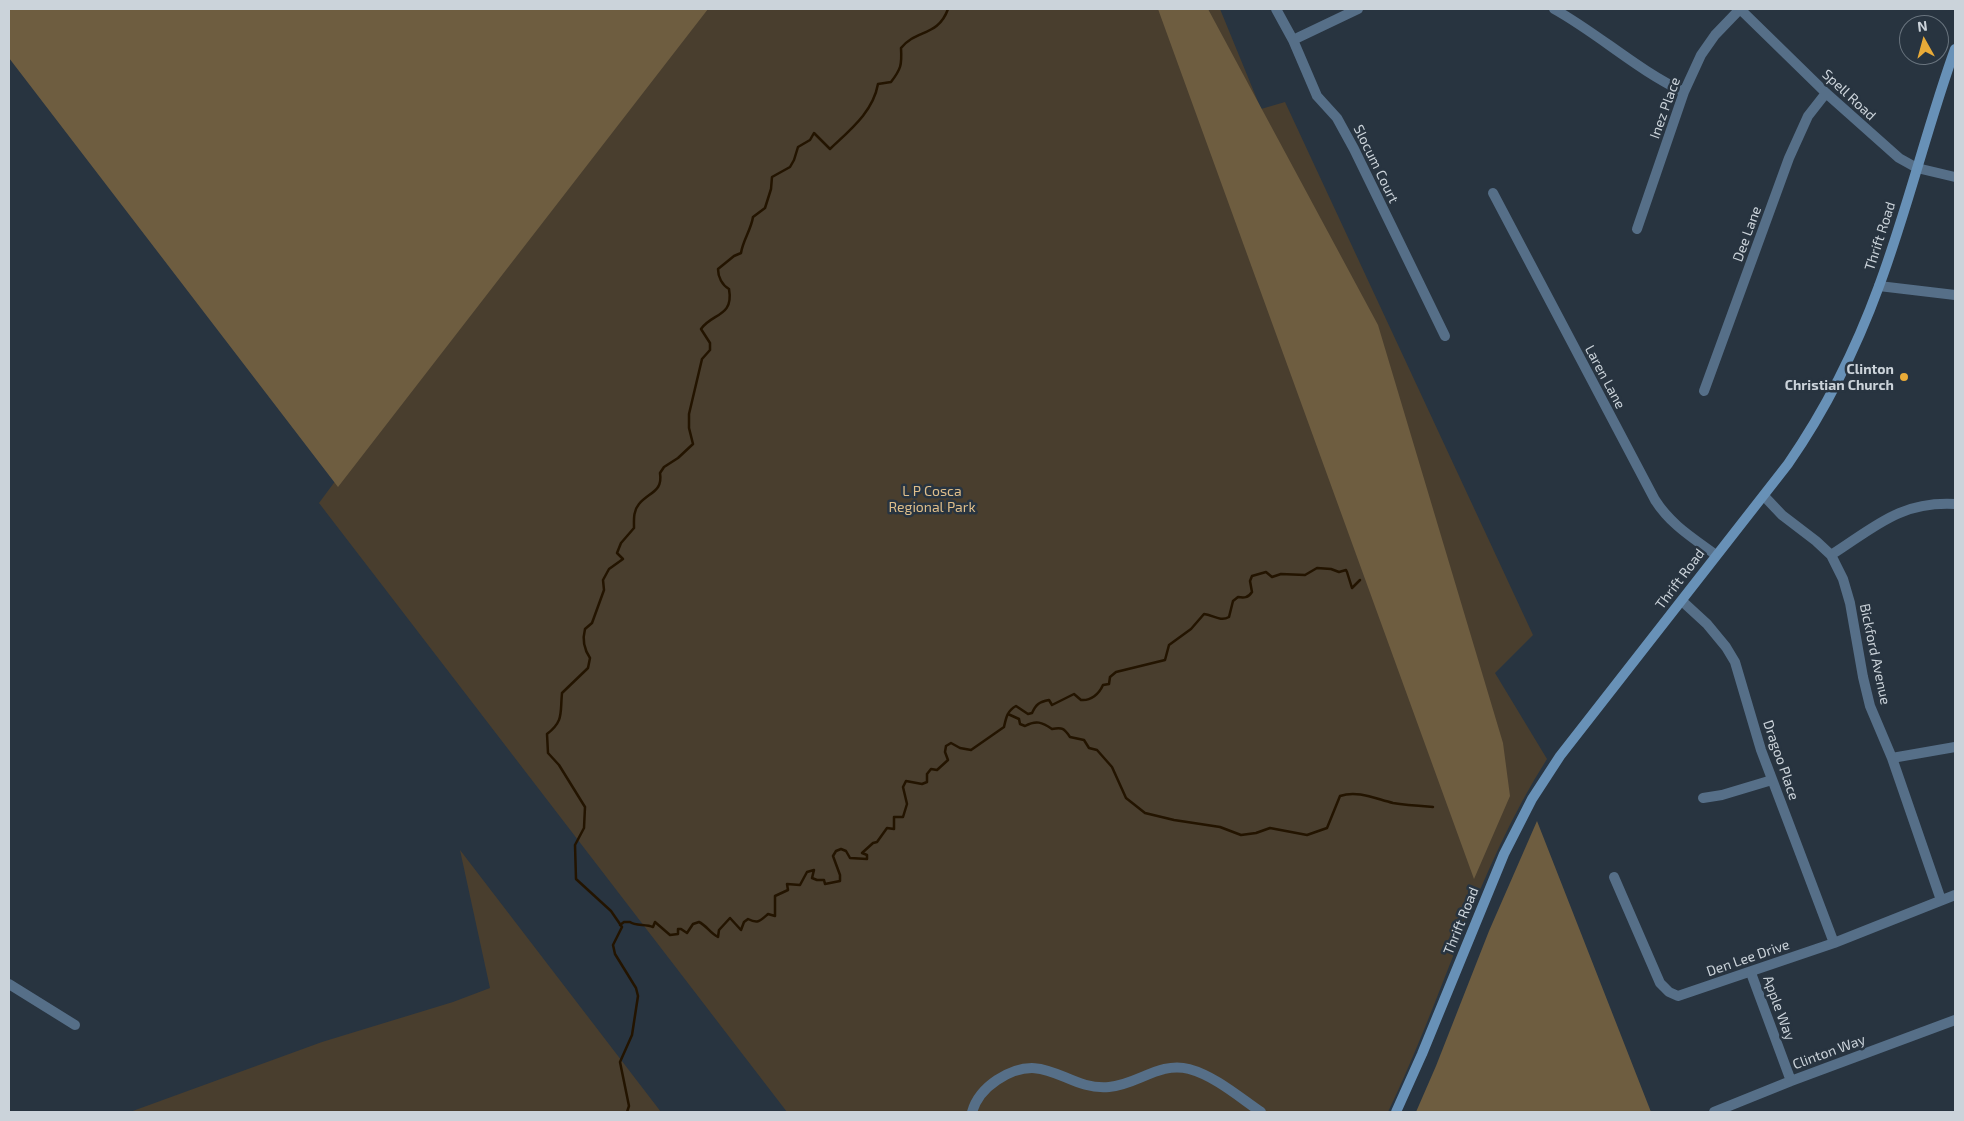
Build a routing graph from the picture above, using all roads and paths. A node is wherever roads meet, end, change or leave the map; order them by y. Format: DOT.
graph roads {
  1 [pos="1276,9"];
  2 [pos="1358,9"];
  3 [pos="1554,9"];
  4 [pos="1740,9"];
  5 [pos="1293,40"];
  6 [pos="1955,48"];
  7 [pos="1684,92"];
  8 [pos="1826,93"];
  9 [pos="1917,168"];
  10 [pos="1955,177"];
  11 [pos="1493,193"];
  12 [pos="1637,229"];
  13 [pos="1879,286"];
  14 [pos="1955,295"];
  15 [pos="1445,336"];
  16 [pos="1704,390"];
  17 [pos="1764,496"];
  18 [pos="1955,504"];
  19 [pos="1716,555"];
  20 [pos="1831,555"];
  21 [pos="1682,601"];
  22 [pos="1955,747"];
  23 [pos="1892,758"];
  24 [pos="1772,780"];
  25 [pos="1703,798"];
  26 [pos="1614,877"];
  27 [pos="1955,895"];
  28 [pos="1941,900"];
  29 [pos="1834,943"];
  30 [pos="1751,973"];
  31 [pos="9,984"];
  32 [pos="1955,1020"];
  33 [pos="75,1025"];
  34 [pos="1791,1081"];
  35 [pos="972,1112"];
  36 [pos="1261,1112"];
  37 [pos="1396,1112"];
  38 [pos="1714,1112"];
  1 -- 5 [label="street, Slocum Court"];
  2 -- 5 [label="street"];
  3 -- 7 [label="street"];
  4 -- 7 [label="street, Inez Place"];
  4 -- 8 [label="street, Spell Road"];
  5 -- 15 [label="street, Slocum Court"];
  6 -- 9 [label="street, Thrift Road"];
  7 -- 12 [label="street, Inez Place"];
  8 -- 9 [label="street, Spell Road"];
  8 -- 16 [label="street, Dee Lane"];
  9 -- 10 [label="street, Spell Road"];
  9 -- 13 [label="street, Thrift Road"];
  11 -- 19 [label="street, Laren Lane"];
  13 -- 14 [label="street"];
  13 -- 17 [label="street, Thrift Road"];
  17 -- 19 [label="street, Thrift Road"];
  17 -- 20 [label="street, Bickford Avenue"];
  18 -- 20 [label="street"];
  19 -- 21 [label="street, Thrift Road"];
  20 -- 23 [label="street, Bickford Avenue"];
  21 -- 24 [label="street, Dragoo Place"];
  21 -- 37 [label="street, Thrift Road"];
  22 -- 23 [label="street"];
  23 -- 28 [label="street, Bickford Avenue"];
  24 -- 25 [label="street"];
  24 -- 29 [label="street, Dragoo Place"];
  26 -- 30 [label="street, Den Lee Drive"];
  27 -- 28 [label="street, Den Lee Drive"];
  28 -- 29 [label="street, Den Lee Drive"];
  29 -- 30 [label="street, Den Lee Drive"];
  30 -- 34 [label="street, Apple Way"];
  31 -- 33 [label="street"];
  32 -- 34 [label="street, Clinton Way"];
  34 -- 38 [label="street, Clinton Way"];
  35 -- 36 [label="street"];
}
